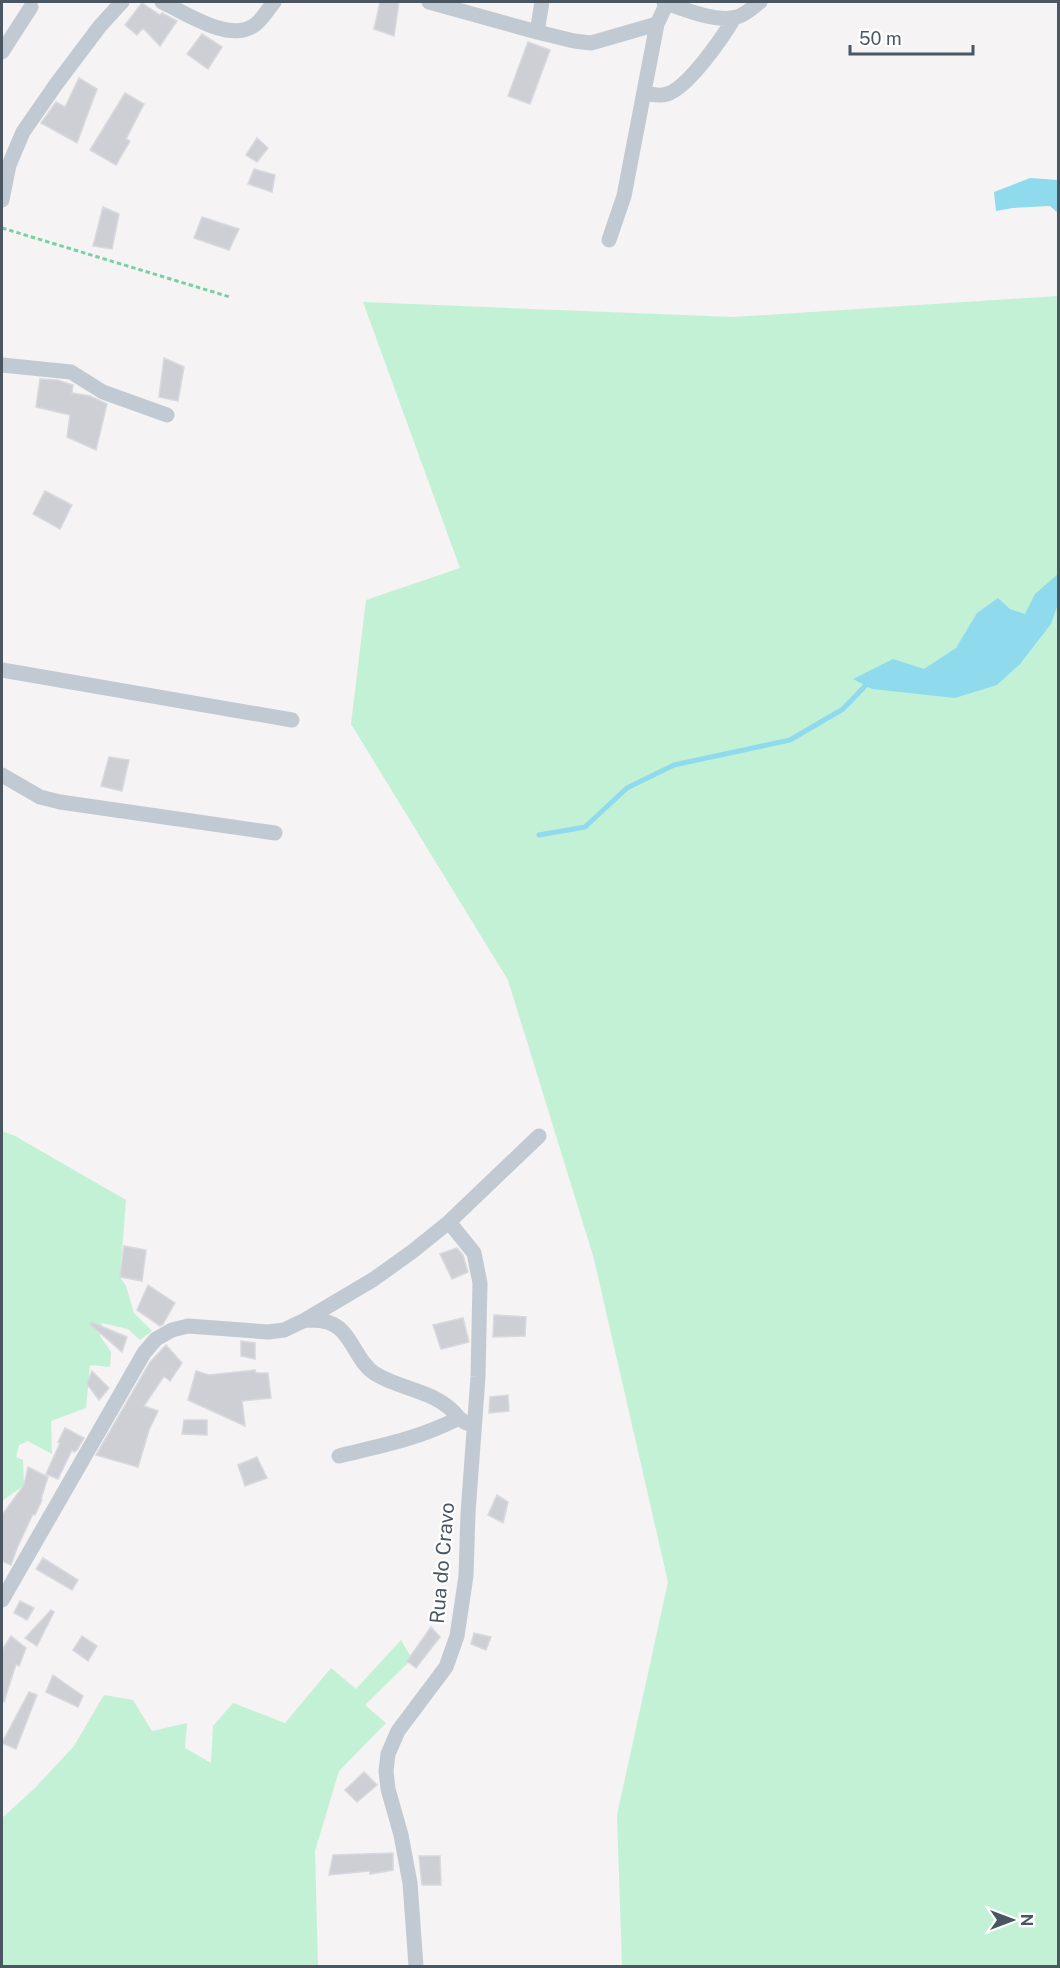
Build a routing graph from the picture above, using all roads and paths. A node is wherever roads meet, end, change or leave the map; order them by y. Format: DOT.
graph roads {
  1 [pos="122,2"];
  2 [pos="162,2"];
  3 [pos="274,2"];
  4 [pos="429,2"];
  5 [pos="542,2"];
  6 [pos="666,2"];
  7 [pos="760,2"];
  8 [pos="31,7"];
  9 [pos="734,18"];
  10 [pos="657,24"];
  11 [pos="537,32"];
  12 [pos="2,52"];
  13 [pos="644,93"];
  14 [pos="2,200"];
  15 [pos="2,228"];
  16 [pos="609,240"];
  17 [pos="230,297"];
  18 [pos="2,365"];
  19 [pos="167,416"];
  20 [pos="2,669"];
  21 [pos="292,720"];
  22 [pos="2,775"];
  23 [pos="274,833"];
  24 [pos="539,1136"];
  25 [pos="449,1222"];
  26 [pos="305,1320"];
  27 [pos="459,1418"];
  28 [pos="474,1429"];
  29 [pos="339,1456"];
  30 [pos="2,1600"];
  31 [pos="416,1966"];
  1 -- 14 [label="street"];
  2 -- 3 [label="street"];
  4 -- 11 [label="street"];
  5 -- 11 [label="street"];
  6 -- 9 [label="street"];
  6 -- 10 [label="street"];
  7 -- 9 [label="street"];
  8 -- 12 [label="street"];
  9 -- 13 [label="street"];
  10 -- 11 [label="street"];
  10 -- 13 [label="street"];
  13 -- 16 [label="street"];
  15 -- 17 [label="path"];
  18 -- 19 [label="street"];
  20 -- 21 [label="street"];
  22 -- 23 [label="street"];
  24 -- 25 [label="street"];
  25 -- 26 [label="street"];
  25 -- 28 [label="street, Rua do Cravo"];
  26 -- 27 [label="street"];
  26 -- 30 [label="street"];
  27 -- 28 [label="street"];
  27 -- 29 [label="street"];
  28 -- 31 [label="street, Rua do Cravo"];
}
